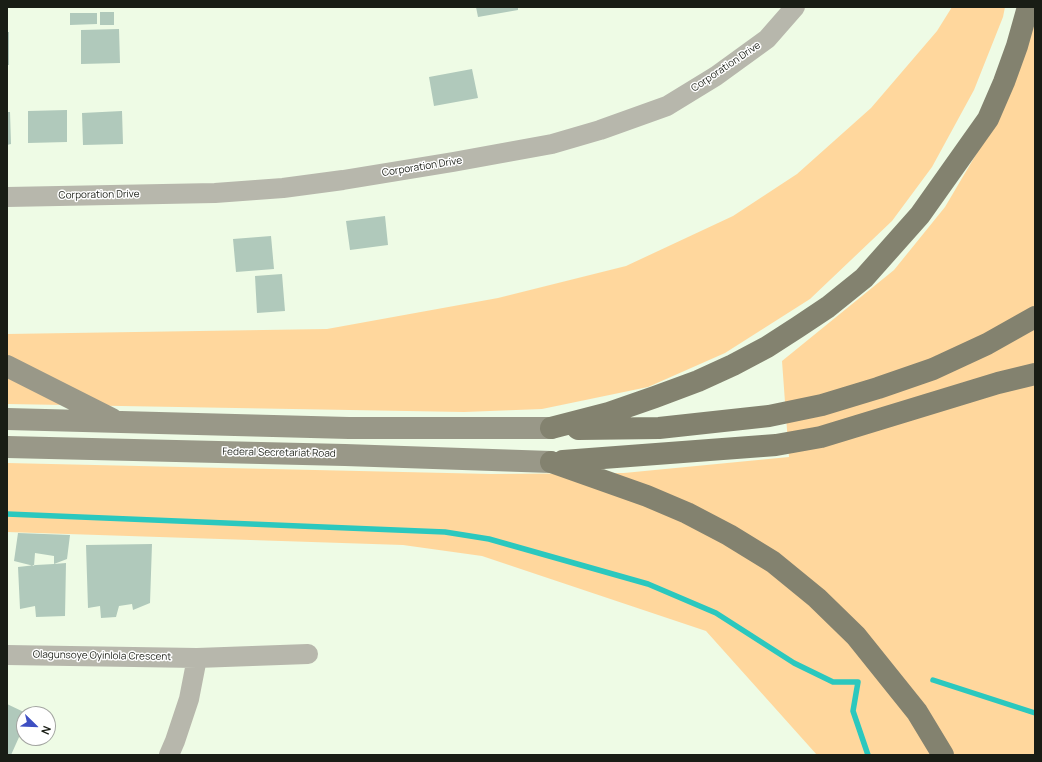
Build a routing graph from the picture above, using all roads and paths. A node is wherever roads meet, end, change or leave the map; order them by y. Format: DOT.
graph roads {
  1 [pos="795,7"];
  2 [pos="1028,7"];
  3 [pos="7,197"];
  4 [pos="1035,317"];
  5 [pos="7,366"];
  6 [pos="1035,374"];
  7 [pos="7,419"];
  8 [pos="117,421"];
  9 [pos="609,421"];
  10 [pos="7,447"];
  11 [pos="551,462"];
  12 [pos="308,654"];
  13 [pos="7,655"];
  14 [pos="197,658"];
  15 [pos="169,755"];
  16 [pos="943,755"];
  1 -- 3 [label="street, Corporation Drive"];
  2 -- 9 [label="main road"];
  4 -- 9 [label="main road"];
  5 -- 8 [label="main road"];
  6 -- 11 [label="main road"];
  7 -- 8 [label="main road"];
  8 -- 9 [label="main road"];
  10 -- 11 [label="main road, Federal Secretariat Road"];
  11 -- 16 [label="main road"];
  12 -- 14 [label="street, Olagunsoye Oyinlola Crescent"];
  13 -- 14 [label="street, Olagunsoye Oyinlola Crescent"];
  14 -- 15 [label="street"];
}
